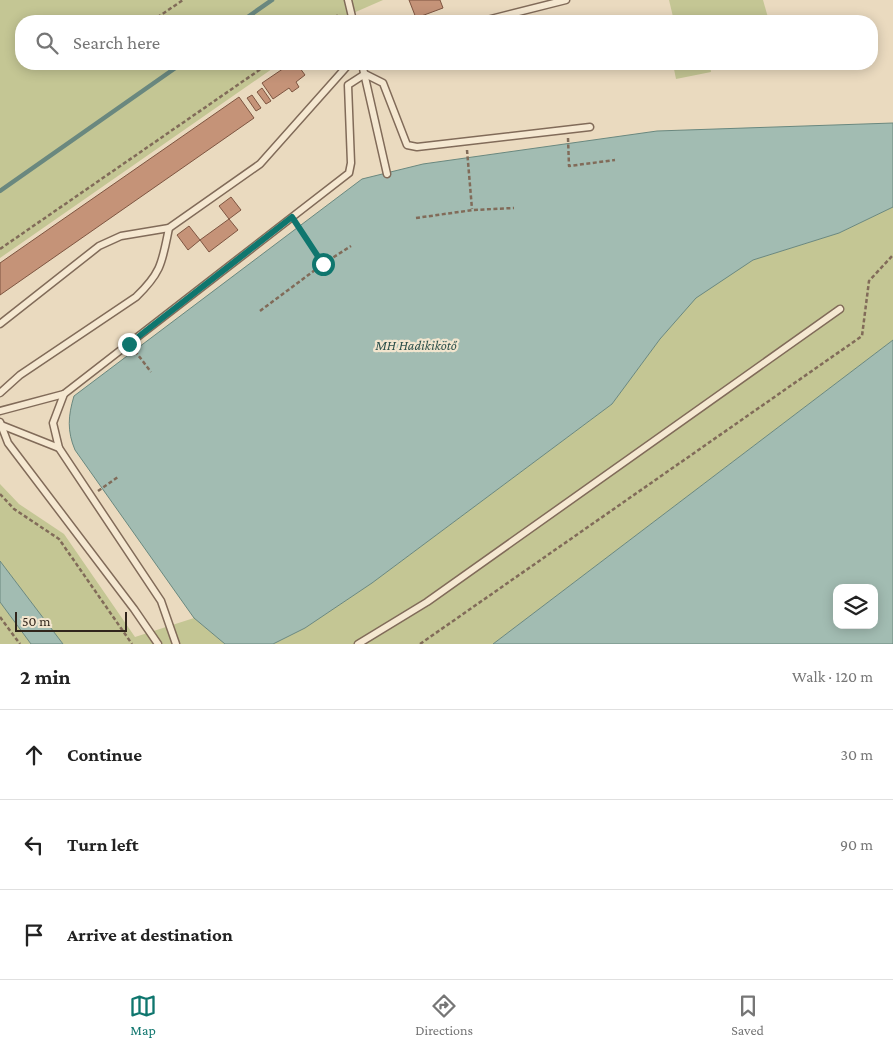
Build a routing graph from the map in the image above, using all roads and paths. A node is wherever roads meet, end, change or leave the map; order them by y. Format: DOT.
graph roads {
  1 [pos="183,0"];
  2 [pos="348,0"];
  3 [pos="566,0"];
  4 [pos="161,15"];
  5 [pos="351,15"];
  6 [pos="516,15"];
  7 [pos="259,70"];
  8 [pos="344,70"];
  9 [pos="364,70"];
  10 [pos="365,74"];
  11 [pos="590,127"];
  12 [pos="568,129"];
  13 [pos="466,141"];
  14 [pos="615,160"];
  15 [pos="387,174"];
  16 [pos="514,208"];
  17 [pos="472,210"];
  18 [pos="292,217"];
  19 [pos="416,218"];
  20 [pos="169,228"];
  21 [pos="351,246"];
  22 [pos="0,249"];
  23 [pos="893,255"];
  24 [pos="323,264"];
  25 [pos="840,309"];
  26 [pos="260,311"];
  27 [pos="0,324"];
  28 [pos="129,344"];
  29 [pos="151,372"];
  30 [pos="0,393"];
  31 [pos="64,394"];
  32 [pos="0,411"];
  33 [pos="0,423"];
  34 [pos="59,448"];
  35 [pos="118,477"];
  36 [pos="0,494"];
  37 [pos="90,496"];
  38 [pos="0,617"];
  39 [pos="20,644"];
  40 [pos="132,644"];
  41 [pos="158,644"];
  42 [pos="176,644"];
  43 [pos="358,644"];
  44 [pos="420,644"];
  1 -- 4 [label="path"];
  2 -- 5 [label="lane"];
  3 -- 6 [label="lane"];
  7 -- 22 [label="path"];
  8 -- 20 [label="lane"];
  9 -- 10 [label="lane"];
  10 -- 13 [label="lane"];
  10 -- 15 [label="lane"];
  10 -- 18 [label="lane"];
  11 -- 12 [label="lane"];
  12 -- 13 [label="lane"];
  12 -- 14 [label="path"];
  13 -- 17 [label="path"];
  16 -- 17 [label="path"];
  17 -- 19 [label="path"];
  18 -- 24 [label="path"];
  18 -- 28 [label="lane"];
  20 -- 27 [label="lane"];
  20 -- 30 [label="lane"];
  21 -- 24 [label="path"];
  23 -- 44 [label="path"];
  24 -- 26 [label="path"];
  25 -- 43 [label="lane"];
  28 -- 29 [label="path"];
  28 -- 31 [label="lane"];
  31 -- 32 [label="lane"];
  31 -- 34 [label="lane"];
  33 -- 34 [label="lane"];
  33 -- 41 [label="lane"];
  34 -- 37 [label="lane"];
  35 -- 37 [label="path"];
  36 -- 40 [label="path"];
  37 -- 42 [label="lane"];
  38 -- 39 [label="path"];
}
